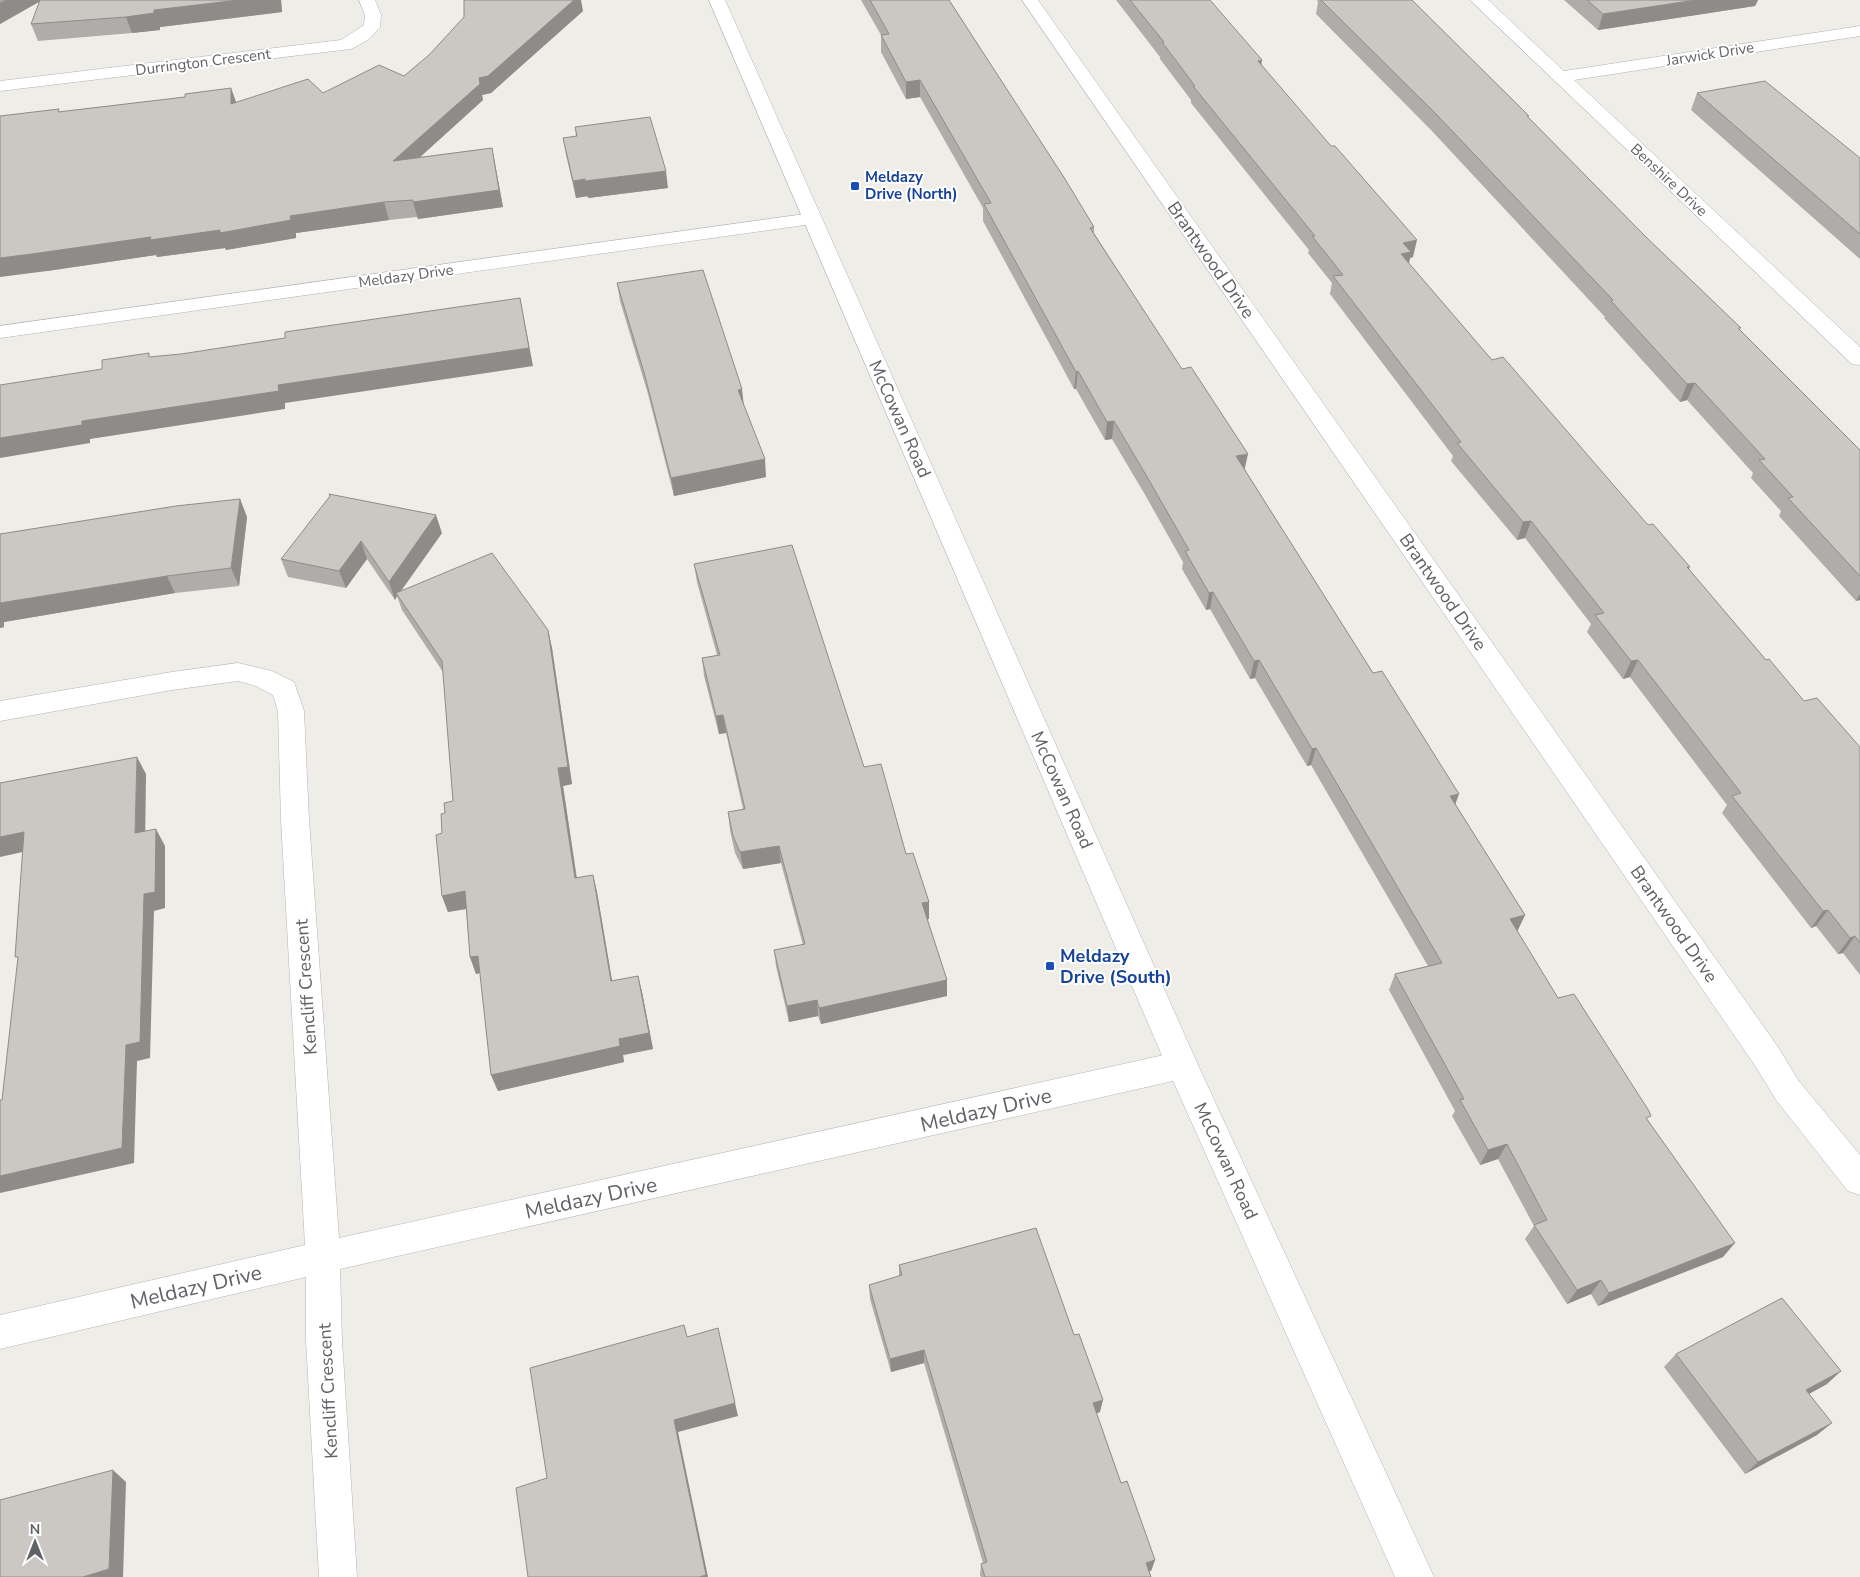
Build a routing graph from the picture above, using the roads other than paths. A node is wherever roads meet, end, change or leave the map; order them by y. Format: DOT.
graph roads {
  1 [pos="367,0"];
  2 [pos="717,0"];
  3 [pos="1030,0"];
  4 [pos="1478,0"];
  5 [pos="1860,31"];
  6 [pos="1560,77"];
  7 [pos="0,86"];
  8 [pos="812,219"];
  9 [pos="0,332"];
  10 [pos="1860,359"];
  11 [pos="0,710"];
  12 [pos="1182,1065"];
  13 [pos="1860,1180"];
  14 [pos="323,1257"];
  15 [pos="0,1332"];
  16 [pos="338,1577"];
  17 [pos="1415,1577"];
  1 -- 7 [label="street, Durrington Crescent"];
  2 -- 8 [label="street, McCowan Road"];
  3 -- 13 [label="street, Brantwood Drive"];
  4 -- 6 [label="street, Benshire Drive"];
  5 -- 6 [label="street, Jarwick Drive"];
  6 -- 10 [label="street, Benshire Drive"];
  8 -- 9 [label="street, Meldazy Drive"];
  8 -- 12 [label="street, McCowan Road"];
  11 -- 14 [label="street, Kencliff Crescent"];
  12 -- 14 [label="street, Meldazy Drive"];
  12 -- 17 [label="street, McCowan Road"];
  14 -- 15 [label="street, Meldazy Drive"];
  14 -- 16 [label="street, Kencliff Crescent"];
}
